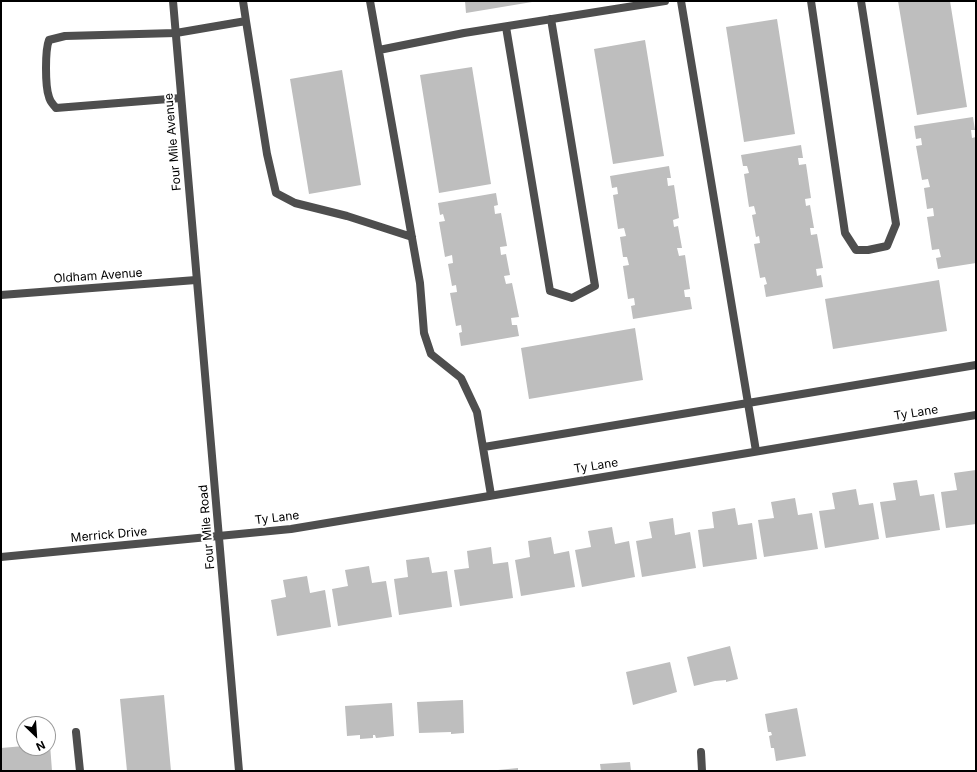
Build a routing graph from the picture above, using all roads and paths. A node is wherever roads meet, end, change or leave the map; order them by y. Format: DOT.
graph roads {
  1 [pos="173,1"];
  2 [pos="243,1"];
  3 [pos="370,1"];
  4 [pos="666,1"];
  5 [pos="681,1"];
  6 [pos="812,1"];
  7 [pos="861,1"];
  8 [pos="551,19"];
  9 [pos="246,21"];
  10 [pos="506,27"];
  11 [pos="176,33"];
  12 [pos="379,50"];
  13 [pos="181,98"];
  14 [pos="412,237"];
  15 [pos="196,280"];
  16 [pos="1,295"];
  17 [pos="976,365"];
  18 [pos="747,402"];
  19 [pos="976,415"];
  20 [pos="484,447"];
  21 [pos="756,452"];
  22 [pos="491,495"];
  23 [pos="220,536"];
  24 [pos="1,557"];
  25 [pos="76,732"];
  26 [pos="701,752"];
  27 [pos="80,771"];
  28 [pos="239,771"];
  29 [pos="702,771"];
  1 -- 11 [label="street, Four Mile Avenue"];
  2 -- 9 [label="street"];
  3 -- 12 [label="street"];
  4 -- 8 [label="street"];
  5 -- 18 [label="street"];
  6 -- 7 [label="street"];
  8 -- 10 [label="street"];
  8 -- 10 [label="street"];
  9 -- 11 [label="street"];
  9 -- 14 [label="street"];
  10 -- 12 [label="street"];
  11 -- 13 [label="street, Four Mile Avenue"];
  11 -- 13 [label="street"];
  12 -- 14 [label="street"];
  13 -- 15 [label="street, Four Mile Avenue"];
  14 -- 20 [label="street"];
  15 -- 16 [label="street, Oldham Avenue"];
  15 -- 23 [label="street, Four Mile Road"];
  17 -- 18 [label="street"];
  18 -- 20 [label="street"];
  18 -- 21 [label="street"];
  19 -- 21 [label="street, Ty Lane"];
  20 -- 22 [label="street"];
  21 -- 22 [label="street, Ty Lane"];
  22 -- 23 [label="street, Ty Lane"];
  23 -- 24 [label="street, Merrick Drive"];
  23 -- 28 [label="street, Four Mile Road"];
  25 -- 27 [label="street"];
  26 -- 29 [label="street"];
}
